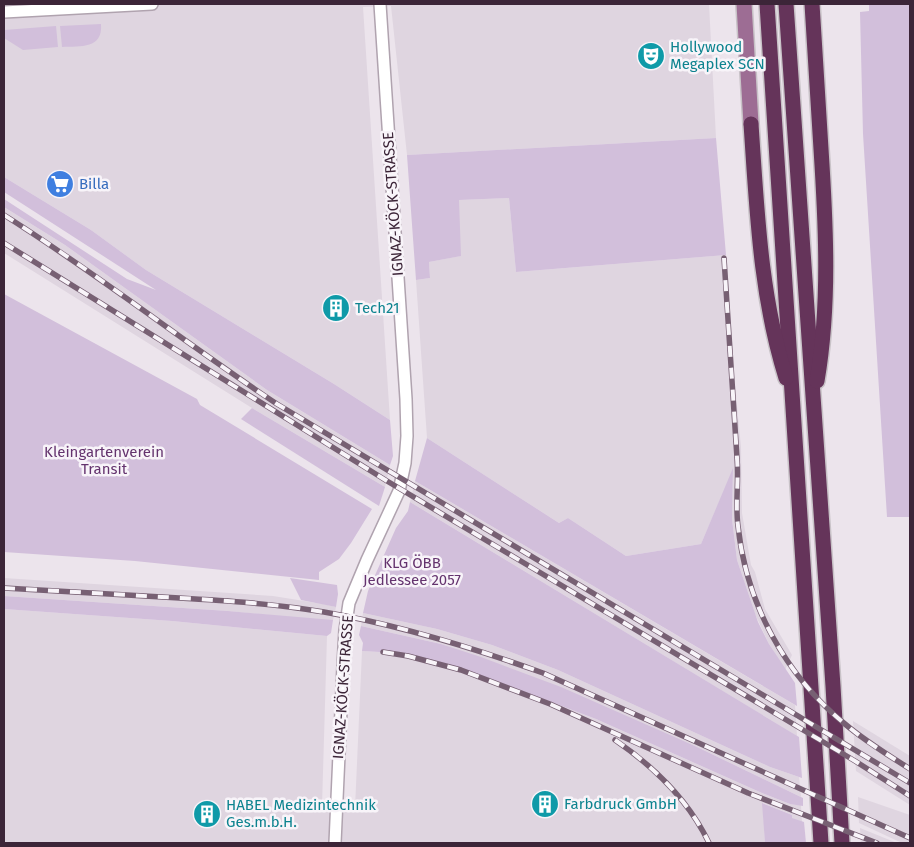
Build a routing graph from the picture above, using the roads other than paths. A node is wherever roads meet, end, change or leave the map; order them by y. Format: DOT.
graph roads {
  1 [pos="152,4"];
  2 [pos="380,4"];
  3 [pos="744,4"];
  4 [pos="812,4"];
  5 [pos="767,9"];
  6 [pos="786,9"];
  7 [pos="4,12"];
  8 [pos="751,124"];
  9 [pos="794,400"];
  10 [pos="813,407"];
  11 [pos="335,843"];
  12 [pos="821,843"];
  13 [pos="842,843"];
  1 -- 7 [label="street"];
  2 -- 11 [label="street, IGNAZ-KÖCK-STRASSE"];
  3 -- 8 [label="main road"];
  4 -- 10 [label="highway"];
  5 -- 9 [label="highway"];
  6 -- 10 [label="highway"];
  8 -- 9 [label="highway"];
  9 -- 12 [label="highway"];
  10 -- 13 [label="highway"];
}
